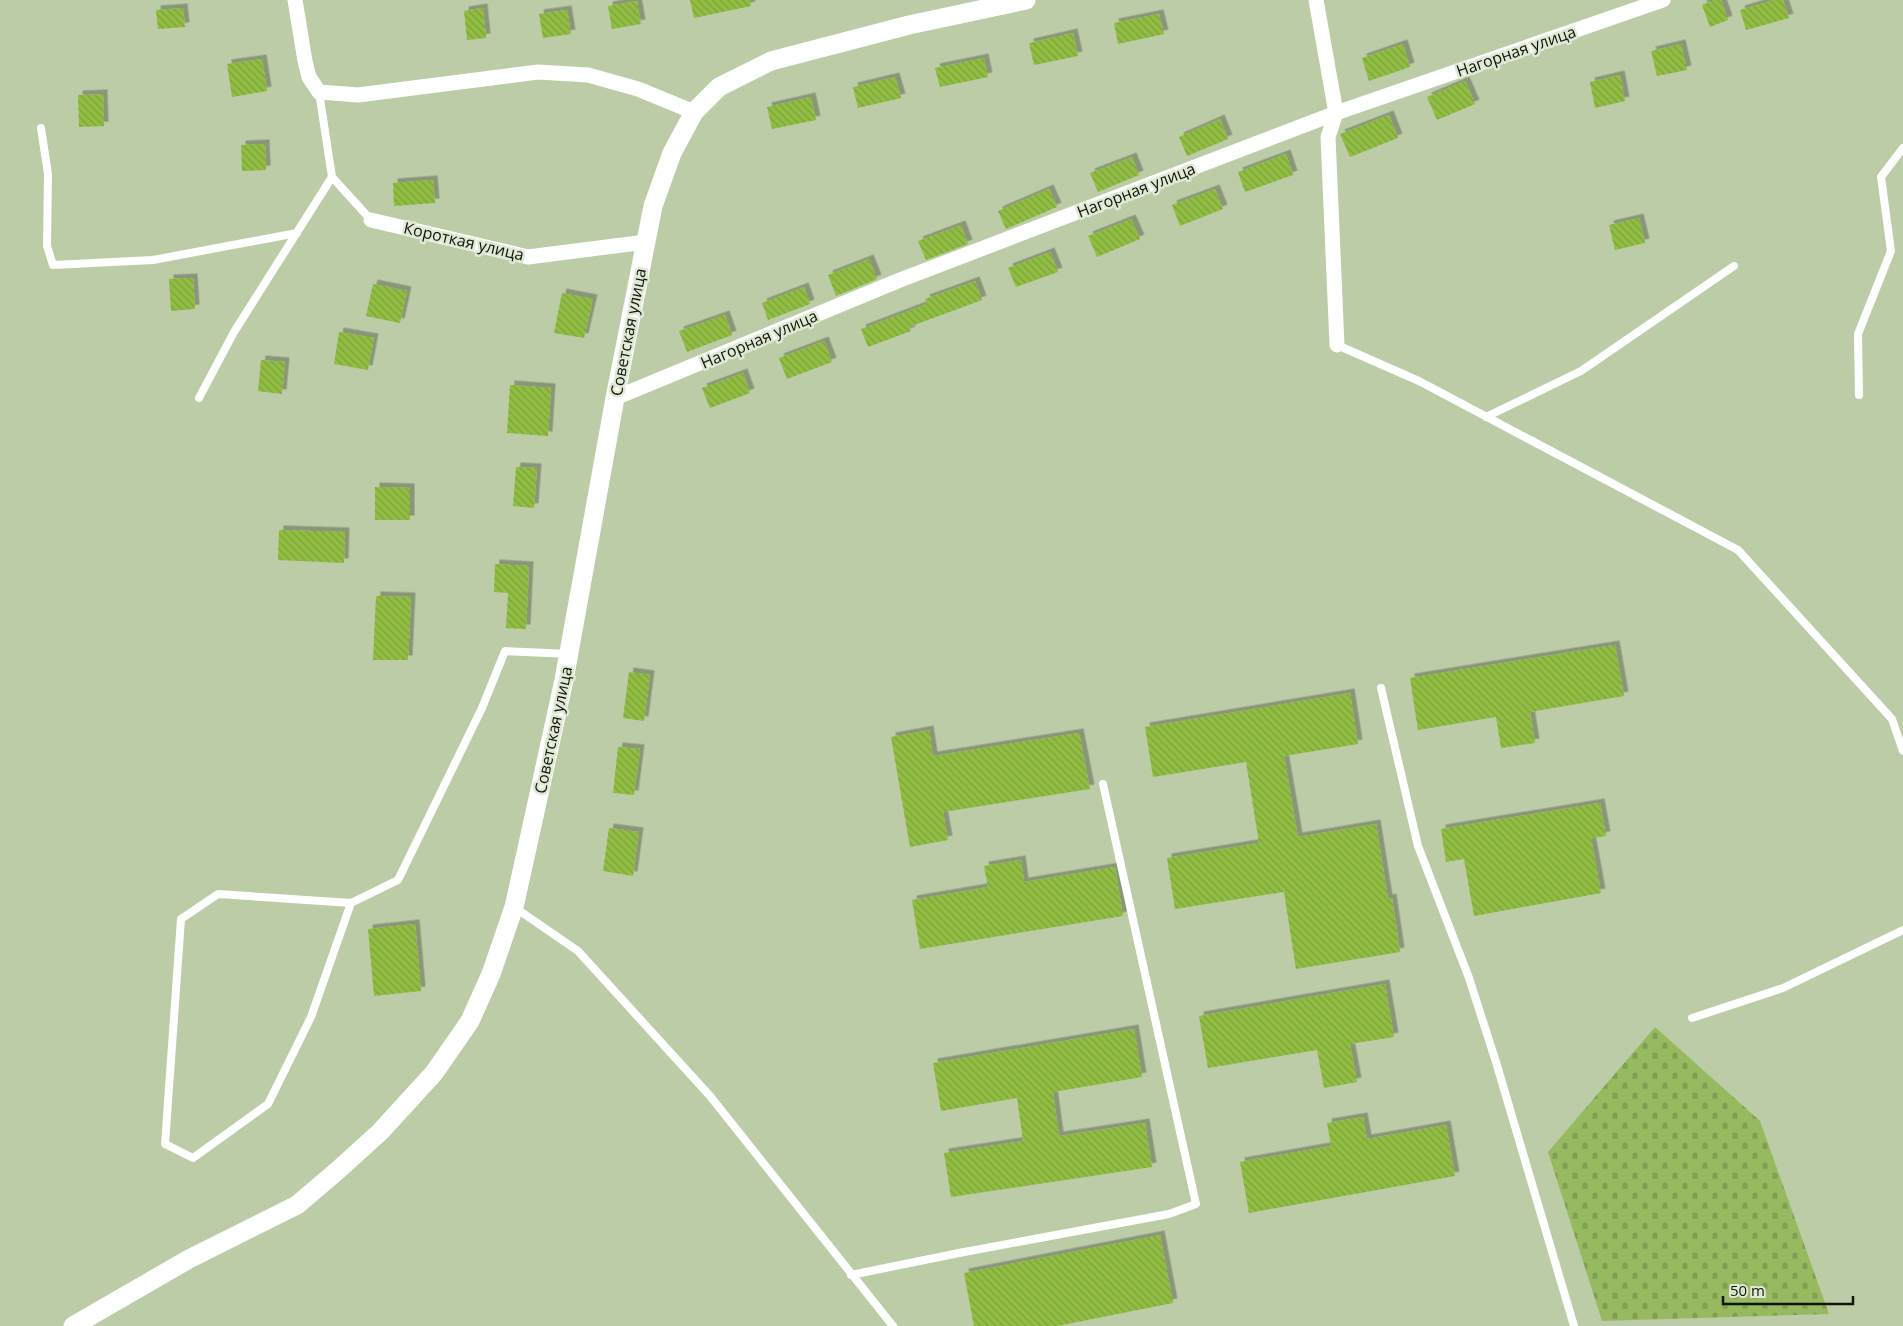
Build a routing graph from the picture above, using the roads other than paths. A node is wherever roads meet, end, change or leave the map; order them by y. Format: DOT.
graph roads {
  1 [pos="295,0"];
  2 [pos="1026,0"];
  3 [pos="1316,0"];
  4 [pos="1663,0"];
  5 [pos="319,92"];
  6 [pos="694,112"];
  7 [pos="1336,113"];
  8 [pos="42,128"];
  9 [pos="1903,148"];
  10 [pos="332,176"];
  11 [pos="371,220"];
  12 [pos="297,233"];
  13 [pos="646,242"];
  14 [pos="1734,266"];
  15 [pos="1337,345"];
  16 [pos="1859,394"];
  17 [pos="199,398"];
  18 [pos="615,398"];
  19 [pos="1486,417"];
  20 [pos="569,654"];
  21 [pos="1380,688"];
  22 [pos="1903,751"];
  23 [pos="1104,784"];
  24 [pos="351,903"];
  25 [pos="514,907"];
  26 [pos="1903,930"];
  27 [pos="1692,1018"];
  28 [pos="851,1275"];
  29 [pos="73,1326"];
  30 [pos="893,1326"];
  31 [pos="1574,1326"];
  1 -- 5 [label="street"];
  2 -- 6 [label="street, Советская улица"];
  3 -- 7 [label="street"];
  4 -- 7 [label="street, Нагорная улица"];
  5 -- 6 [label="street"];
  5 -- 10 [label="lane"];
  6 -- 13 [label="street, Советская улица"];
  7 -- 15 [label="street"];
  7 -- 18 [label="street, Нагорная улица"];
  8 -- 12 [label="lane"];
  9 -- 16 [label="lane"];
  10 -- 11 [label="lane"];
  10 -- 12 [label="lane"];
  11 -- 13 [label="street, Короткая улица"];
  12 -- 17 [label="lane"];
  13 -- 18 [label="street, Советская улица"];
  14 -- 19 [label="lane"];
  15 -- 19 [label="lane"];
  18 -- 20 [label="street, Советская улица"];
  19 -- 22 [label="lane"];
  20 -- 24 [label="lane"];
  20 -- 25 [label="street, Советская улица"];
  21 -- 31 [label="lane"];
  23 -- 28 [label="lane"];
  24 -- 24 [label="lane"];
  25 -- 28 [label="lane"];
  25 -- 29 [label="street, Советская улица"];
  26 -- 27 [label="lane"];
  28 -- 30 [label="lane"];
}
